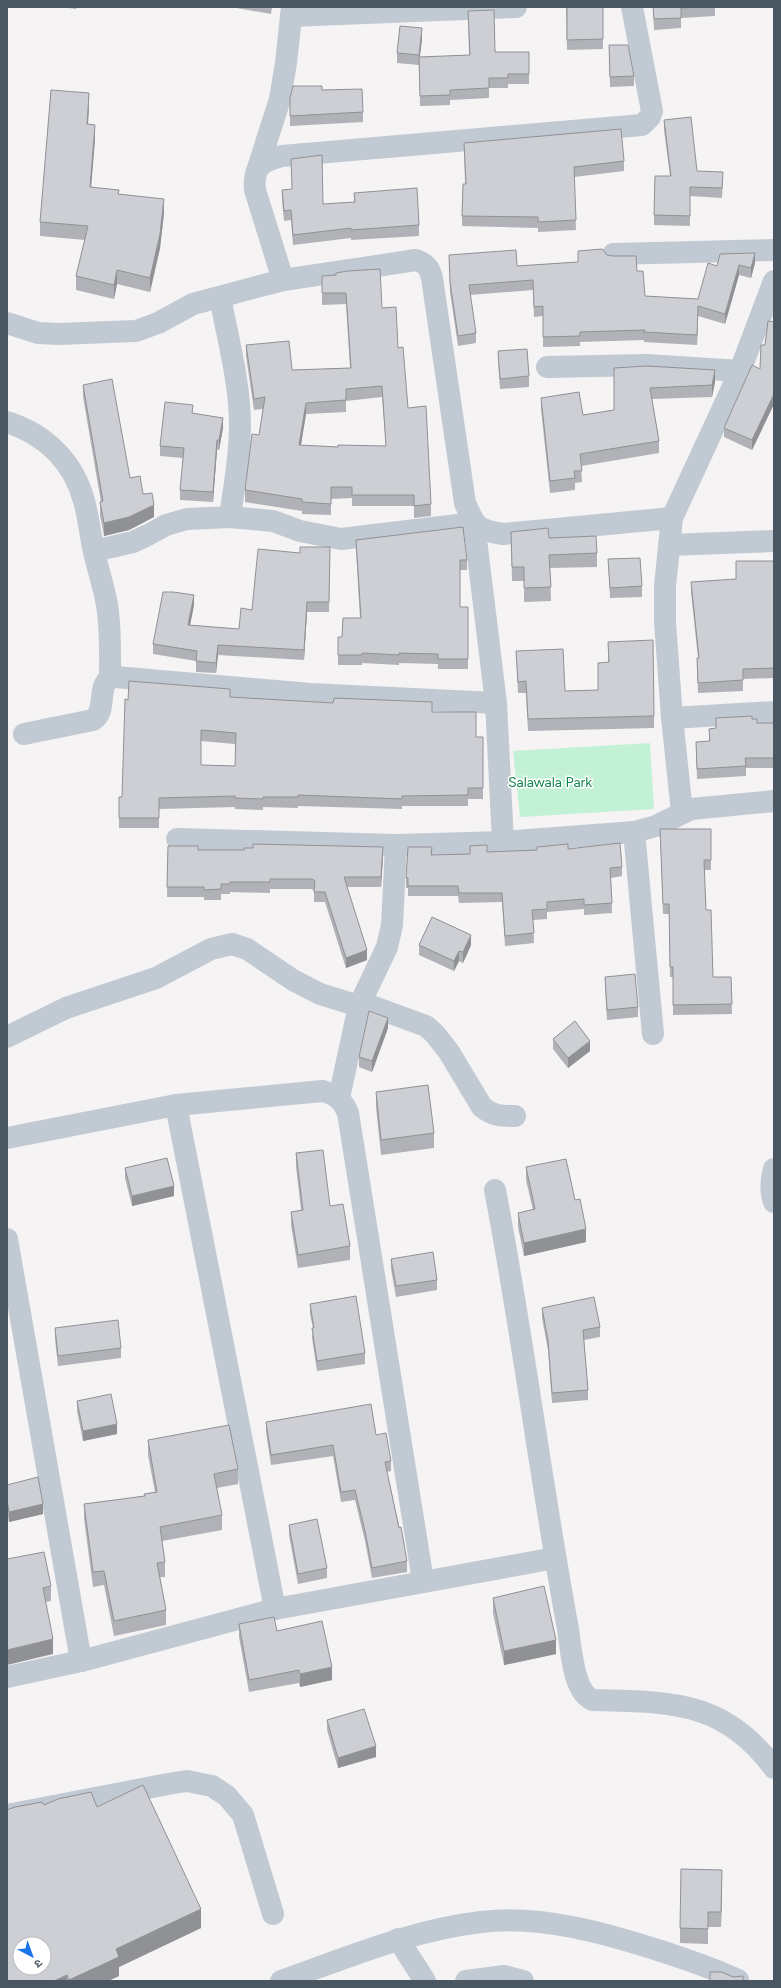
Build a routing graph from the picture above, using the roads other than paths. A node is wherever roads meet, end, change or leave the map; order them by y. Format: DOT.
graph roads {
  1 [pos="516,7"];
  2 [pos="632,7"];
  3 [pos="291,12"];
  4 [pos="258,168"];
  5 [pos="774,250"];
  6 [pos="613,254"];
  7 [pos="283,280"];
  8 [pos="774,283"];
  9 [pos="220,297"];
  10 [pos="7,323"];
  11 [pos="547,367"];
  12 [pos="740,371"];
  13 [pos="7,422"];
  14 [pos="230,518"];
  15 [pos="672,518"];
  16 [pos="474,523"];
  17 [pos="774,541"];
  18 [pos="669,545"];
  19 [pos="94,552"];
  20 [pos="110,678"];
  21 [pos="496,703"];
  22 [pos="774,712"];
  23 [pos="672,718"];
  24 [pos="24,734"];
  25 [pos="774,801"];
  26 [pos="682,812"];
  27 [pos="634,832"];
  28 [pos="177,839"];
  29 [pos="503,842"];
  30 [pos="396,845"];
  31 [pos="359,1006"];
  32 [pos="653,1034"];
  33 [pos="7,1037"];
  34 [pos="339,1098"];
  35 [pos="176,1105"];
  36 [pos="515,1116"];
  37 [pos="7,1138"];
  38 [pos="774,1169"];
  39 [pos="496,1190"];
  40 [pos="774,1202"];
  41 [pos="7,1239"];
  42 [pos="555,1558"];
  43 [pos="423,1581"];
  44 [pos="275,1609"];
  45 [pos="81,1661"];
  46 [pos="7,1677"];
  47 [pos="774,1768"];
  48 [pos="7,1815"];
  49 [pos="273,1914"];
  50 [pos="398,1939"];
  51 [pos="738,1980"];
  52 [pos="281,1981"];
  53 [pos="425,1981"];
  54 [pos="466,1981"];
  55 [pos="524,1981"];
  1 -- 3 [label="street"];
  2 -- 4 [label="street"];
  3 -- 4 [label="street"];
  4 -- 7 [label="street"];
  5 -- 6 [label="street"];
  7 -- 9 [label="street"];
  7 -- 16 [label="street"];
  8 -- 12 [label="street"];
  9 -- 10 [label="street"];
  9 -- 14 [label="street"];
  11 -- 12 [label="street"];
  12 -- 15 [label="street"];
  13 -- 19 [label="street"];
  14 -- 16 [label="street"];
  14 -- 19 [label="street"];
  15 -- 16 [label="street"];
  15 -- 18 [label="street"];
  16 -- 21 [label="street"];
  17 -- 18 [label="street"];
  18 -- 23 [label="street"];
  19 -- 20 [label="street"];
  20 -- 21 [label="street"];
  20 -- 24 [label="street"];
  21 -- 29 [label="street"];
  22 -- 23 [label="street"];
  23 -- 26 [label="street"];
  25 -- 26 [label="street"];
  26 -- 27 [label="street"];
  27 -- 29 [label="street"];
  27 -- 32 [label="street"];
  28 -- 30 [label="street"];
  29 -- 30 [label="street"];
  30 -- 31 [label="street"];
  31 -- 33 [label="street"];
  31 -- 34 [label="street"];
  31 -- 36 [label="street"];
  34 -- 35 [label="street"];
  34 -- 43 [label="street"];
  35 -- 37 [label="street"];
  35 -- 44 [label="street"];
  38 -- 40 [label="street"];
  39 -- 42 [label="street"];
  41 -- 45 [label="street"];
  42 -- 43 [label="street"];
  42 -- 47 [label="street"];
  43 -- 44 [label="street"];
  44 -- 45 [label="street"];
  45 -- 46 [label="street"];
  48 -- 49 [label="street"];
  50 -- 51 [label="street"];
  50 -- 52 [label="street"];
  50 -- 53 [label="street"];
  54 -- 55 [label="street"];
}
